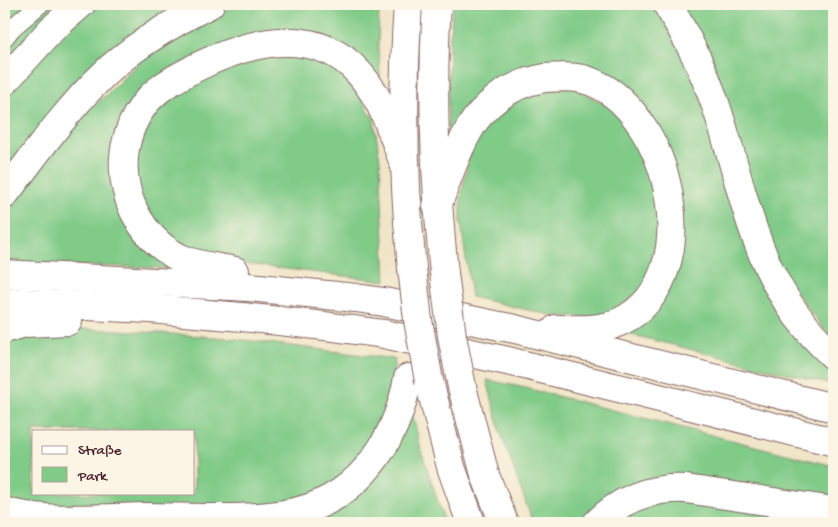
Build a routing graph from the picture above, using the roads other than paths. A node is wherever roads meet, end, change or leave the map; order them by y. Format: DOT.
graph roads {
  1 [pos="40,4"];
  2 [pos="81,4"];
  3 [pos="210,4"];
  4 [pos="408,4"];
  5 [pos="437,4"];
  6 [pos="667,4"];
  7 [pos="4,38"];
  8 [pos="4,82"];
  9 [pos="404,164"];
  10 [pos="4,195"];
  11 [pos="437,206"];
  12 [pos="4,274"];
  13 [pos="356,298"];
  14 [pos="4,302"];
  15 [pos="242,317"];
  16 [pos="4,329"];
  17 [pos="515,329"];
  18 [pos="834,356"];
  19 [pos="419,380"];
  20 [pos="834,408"];
  21 [pos="834,442"];
  22 [pos="4,511"];
  23 [pos="834,511"];
  24 [pos="472,523"];
  25 [pos="504,523"];
  26 [pos="597,523"];
  1 -- 7 [label="street"];
  2 -- 8 [label="highway"];
  3 -- 10 [label="highway"];
  4 -- 9 [label="highway"];
  5 -- 11 [label="highway"];
  6 -- 18 [label="highway"];
  9 -- 13 [label="highway"];
  9 -- 19 [label="highway, bridge"];
  11 -- 17 [label="highway"];
  11 -- 25 [label="highway, bridge"];
  12 -- 13 [label="highway"];
  13 -- 17 [label="highway"];
  14 -- 15 [label="highway"];
  15 -- 16 [label="highway"];
  15 -- 21 [label="highway"];
  17 -- 20 [label="highway"];
  19 -- 22 [label="highway"];
  19 -- 24 [label="highway"];
  23 -- 26 [label="highway"];
}
